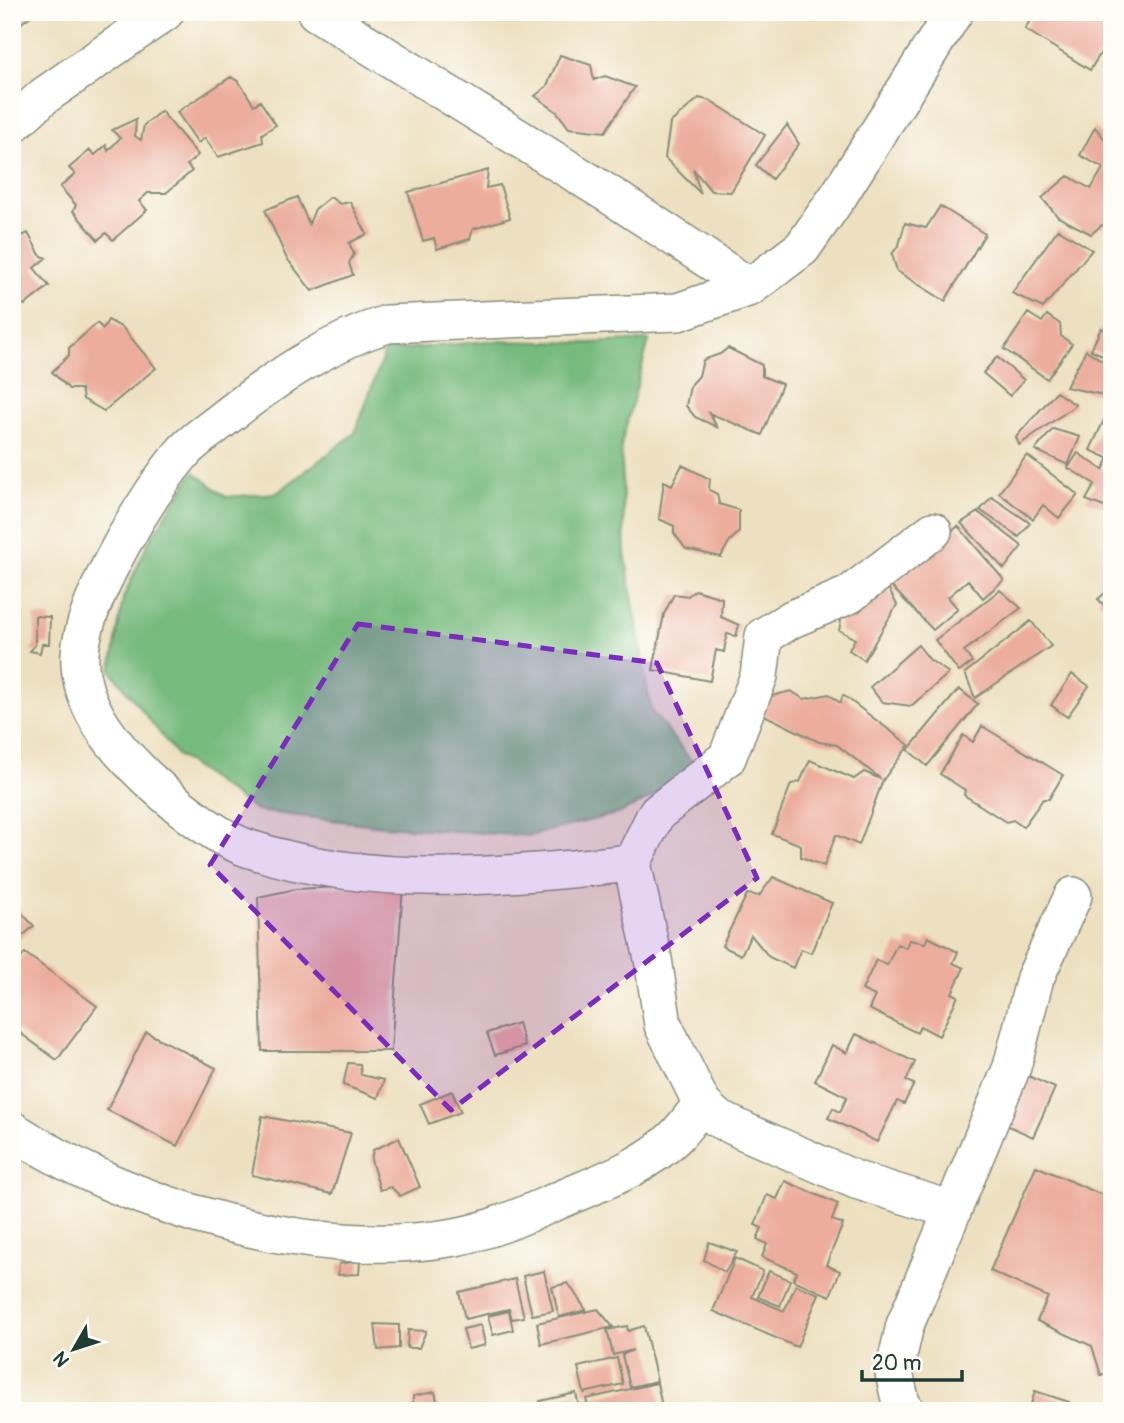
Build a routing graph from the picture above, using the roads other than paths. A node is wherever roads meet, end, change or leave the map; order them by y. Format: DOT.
graph roads {
  1 [pos="165,12"];
  2 [pos="316,12"];
  3 [pos="954,12"];
  4 [pos="12,125"];
  5 [pos="750,286"];
  6 [pos="933,531"];
  7 [pos="632,863"];
  8 [pos="1073,896"];
  9 [pos="702,1104"];
  10 [pos="12,1129"];
  11 [pos="952,1210"];
  12 [pos="906,1411"];
  1 -- 4 [label="street"];
  2 -- 5 [label="street"];
  3 -- 5 [label="street"];
  5 -- 7 [label="street"];
  6 -- 7 [label="street"];
  7 -- 9 [label="street"];
  8 -- 11 [label="street"];
  9 -- 10 [label="street"];
  9 -- 11 [label="street"];
  11 -- 12 [label="street"];
}
